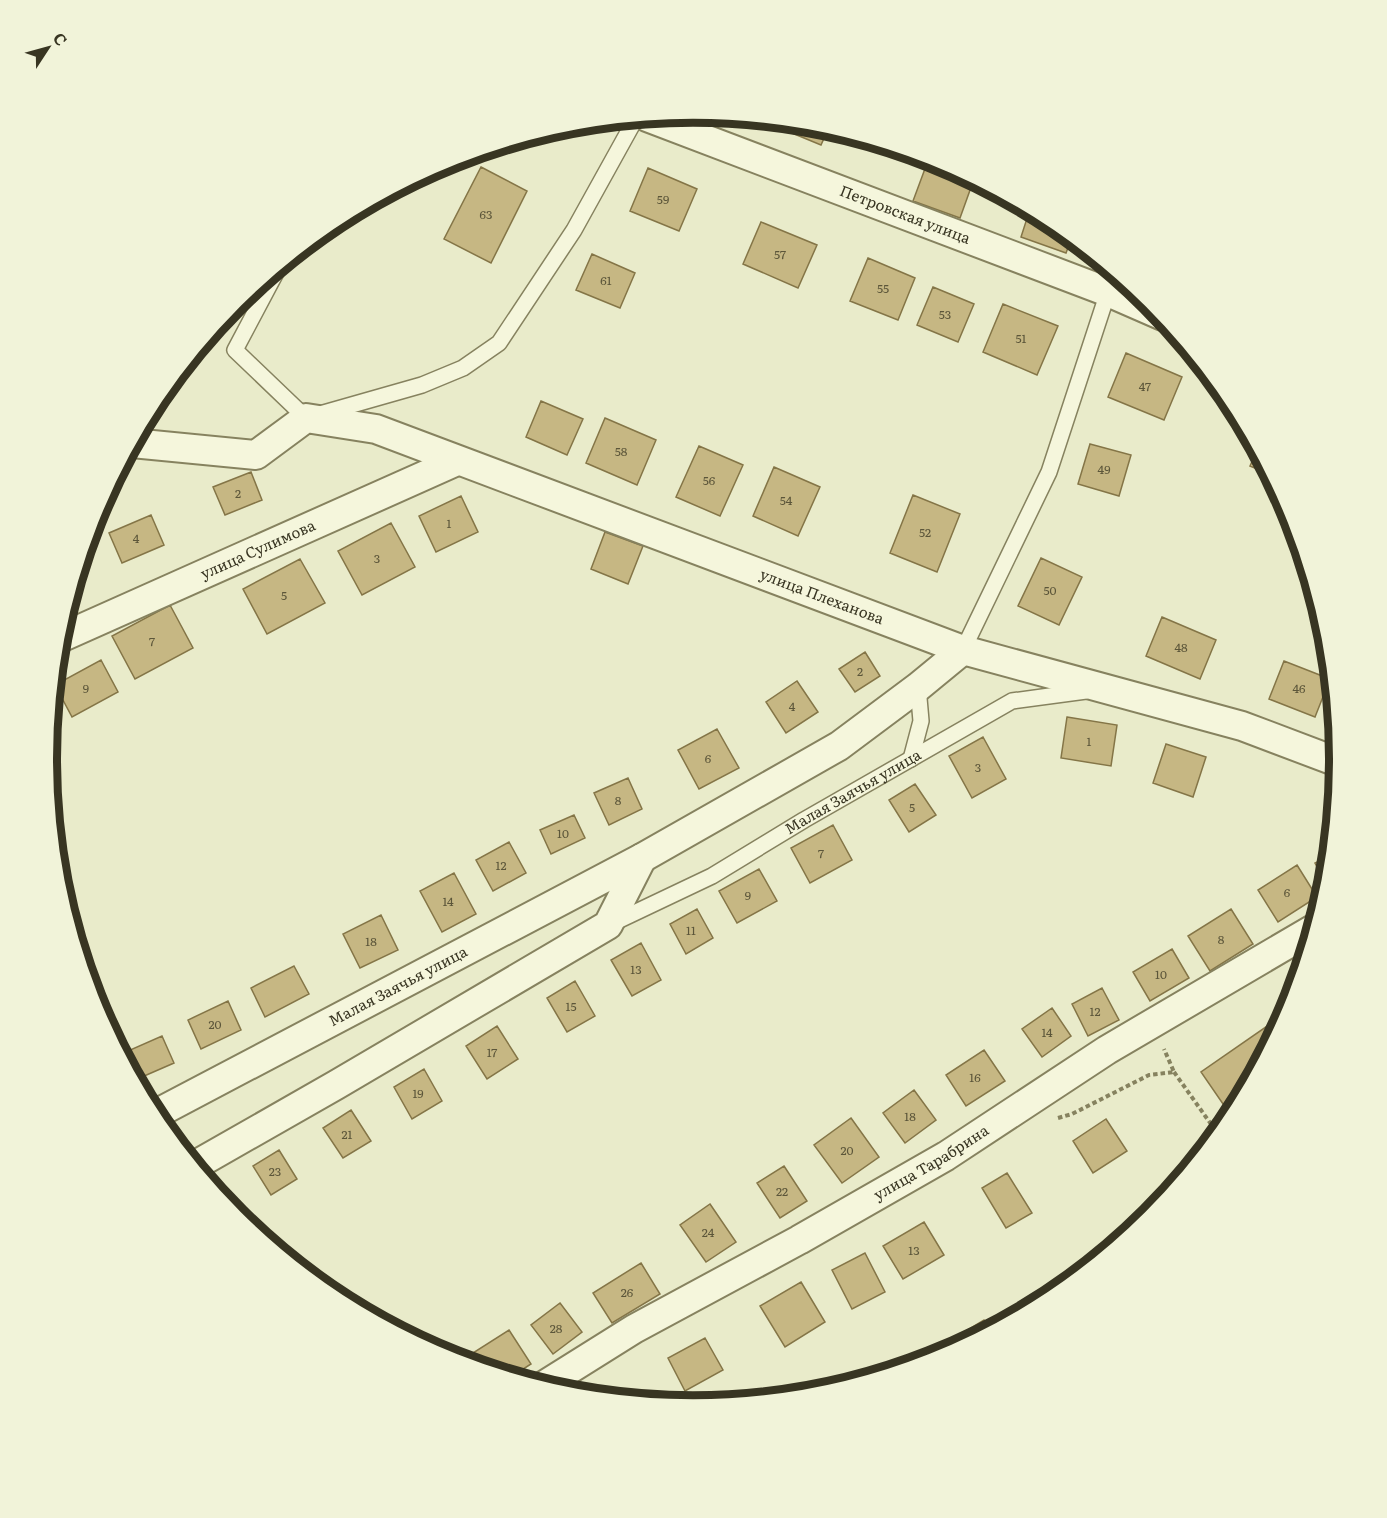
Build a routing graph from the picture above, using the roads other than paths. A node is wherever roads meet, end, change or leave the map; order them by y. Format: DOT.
graph roads {
  1 [pos="665,123"];
  2 [pos="632,126"];
  3 [pos="1112,283"];
  4 [pos="270,284"];
  5 [pos="1126,292"];
  6 [pos="306,418"];
  7 [pos="141,444"];
  8 [pos="458,461"];
  9 [pos="69,634"];
  10 [pos="963,651"];
  11 [pos="918,687"];
  12 [pos="1107,688"];
  13 [pos="911,759"];
  14 [pos="1330,759"];
  15 [pos="642,858"];
  16 [pos="608,925"];
  17 [pos="1305,934"];
  18 [pos="162,1111"];
  19 [pos="201,1162"];
  20 [pos="553,1379"];
  1 -- 3 [label="street, Петровская улица"];
  2 -- 6 [label="lane"];
  3 -- 5 [label="street, Петровская улица"];
  3 -- 10 [label="lane"];
  4 -- 6 [label="lane"];
  6 -- 7 [label="street"];
  6 -- 8 [label="street, улица Плеханова"];
  8 -- 9 [label="street, улица Сулимова"];
  8 -- 10 [label="street, улица Плеханова"];
  10 -- 11 [label="street, Малая Заячья улица"];
  10 -- 12 [label="street, улица Плеханова"];
  11 -- 13 [label="lane"];
  11 -- 15 [label="street, Малая Заячья улица"];
  12 -- 13 [label="lane, Малая Заячья улица"];
  12 -- 14 [label="street, улица Плеханова"];
  13 -- 16 [label="lane, Малая Заячья улица"];
  15 -- 16 [label="street"];
  15 -- 18 [label="street, Малая Заячья улица"];
  16 -- 19 [label="street, Малая Заячья улица"];
  17 -- 20 [label="street, улица Тарабрина"];
}
